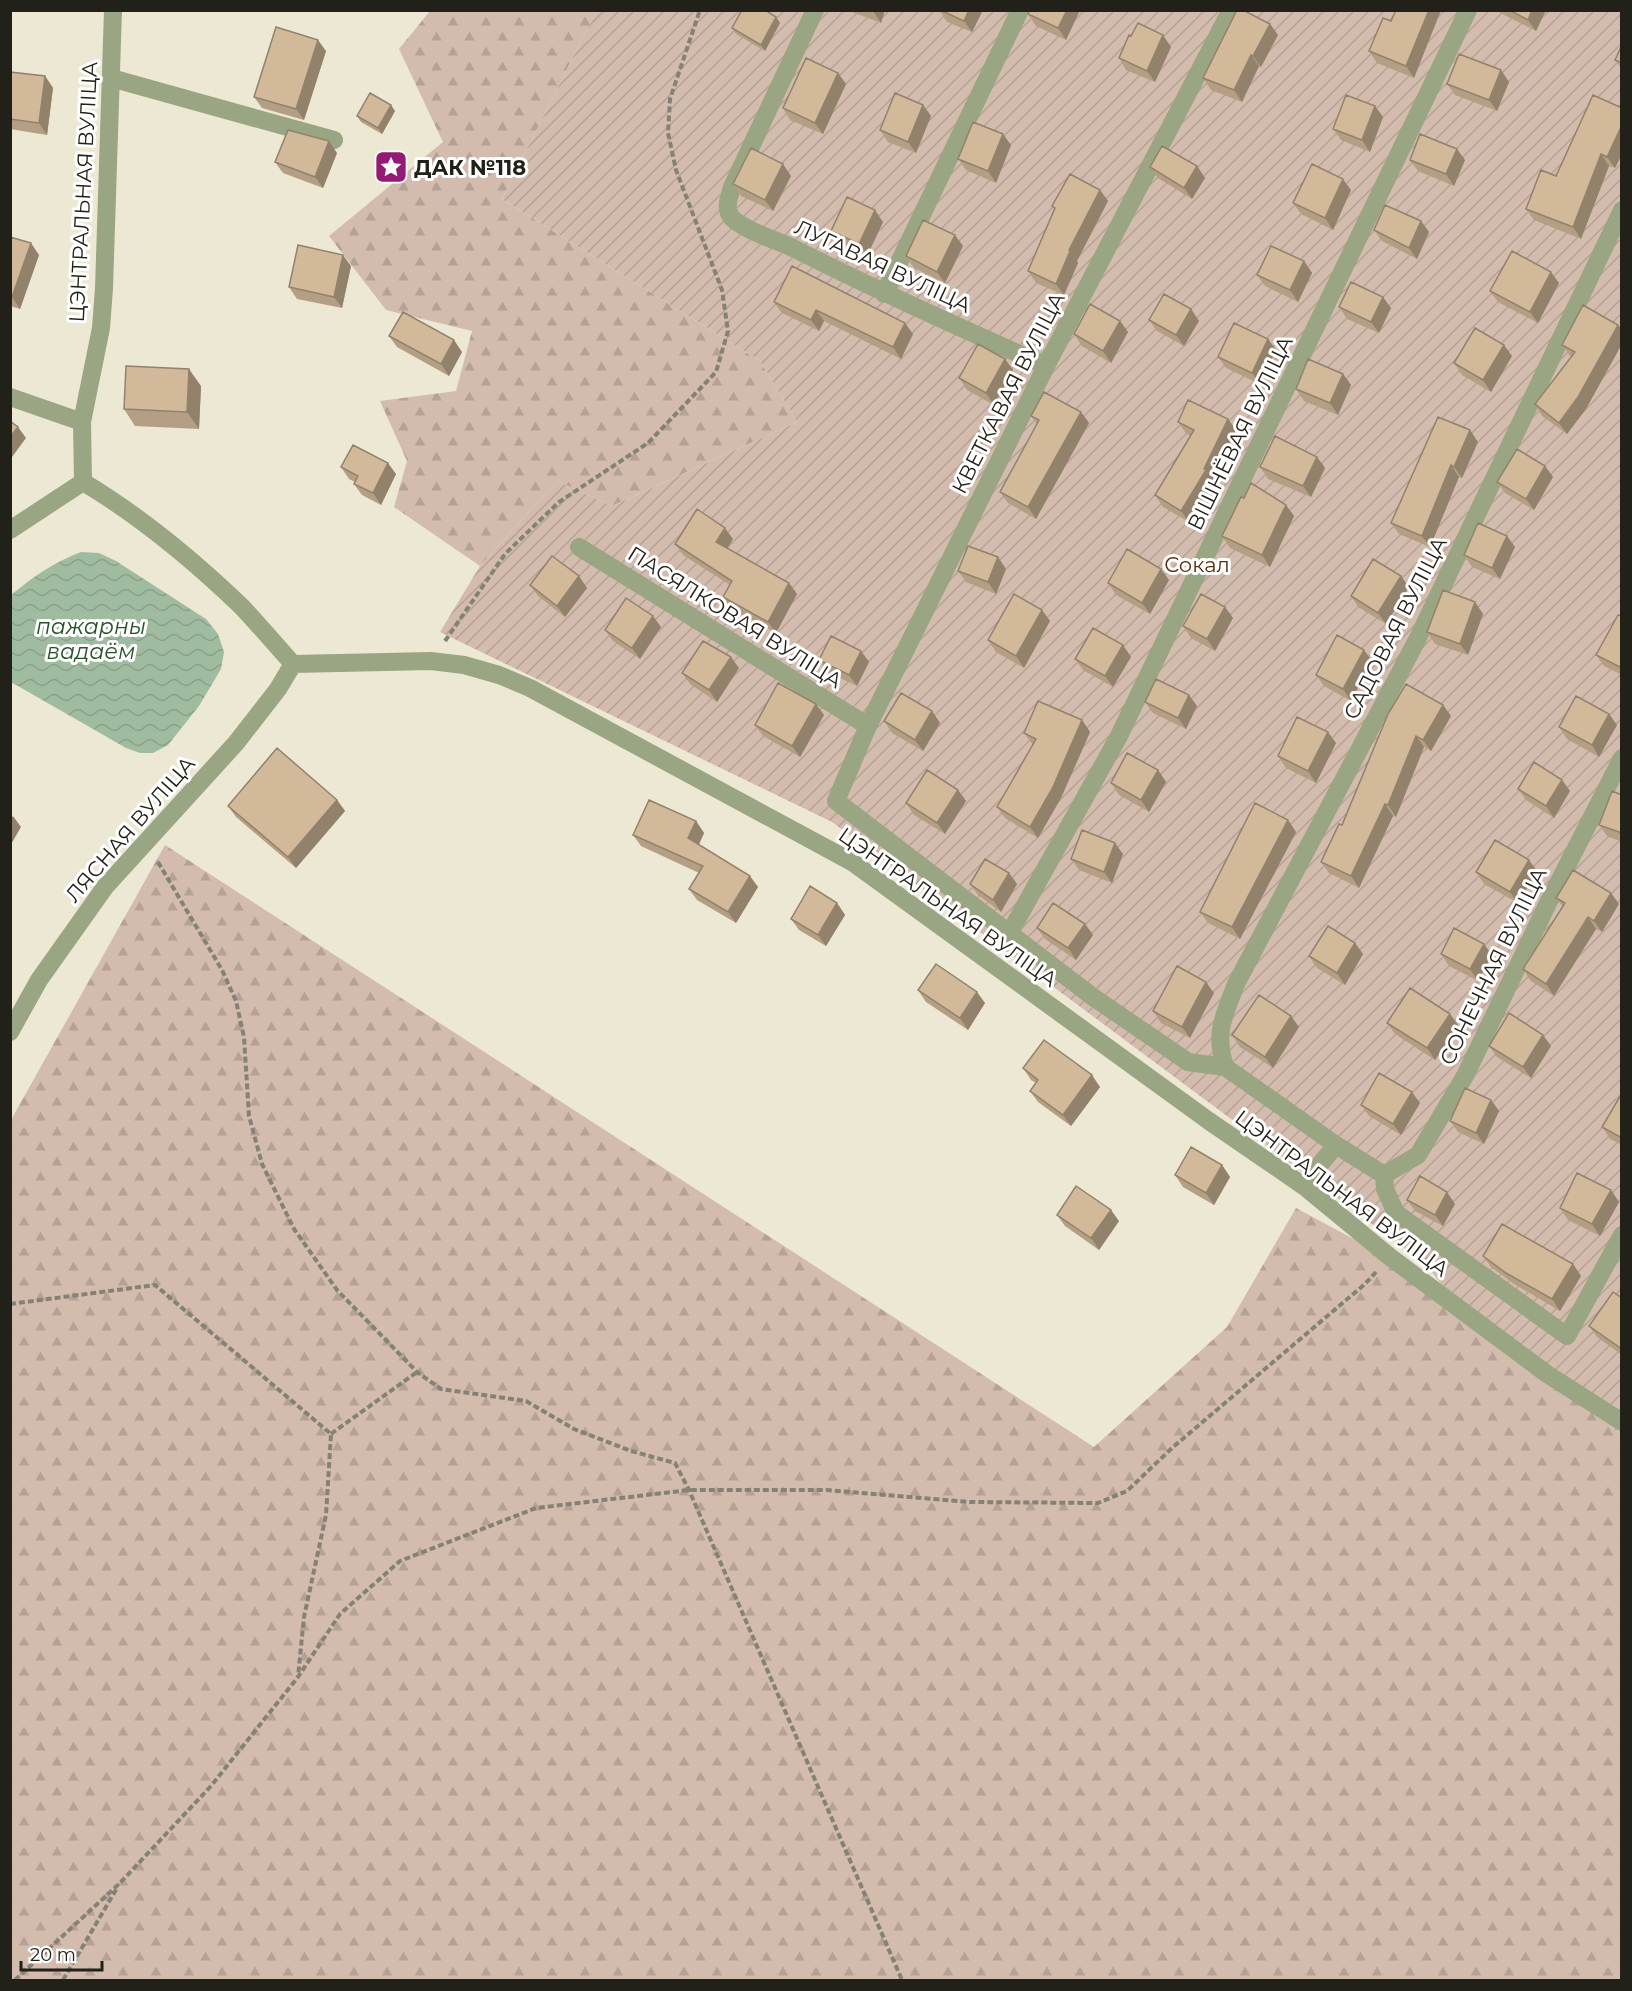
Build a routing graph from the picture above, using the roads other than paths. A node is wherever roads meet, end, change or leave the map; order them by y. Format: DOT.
graph roads {
  1 [pos="113,10"];
  2 [pos="815,10"];
  3 [pos="1020,10"];
  4 [pos="1231,10"];
  5 [pos="1468,10"];
  6 [pos="111,78"];
  7 [pos="334,140"];
  8 [pos="1622,210"];
  9 [pos="884,294"];
  10 [pos="1046,366"];
  11 [pos="10,397"];
  12 [pos="82,422"];
  13 [pos="83,482"];
  14 [pos="10,530"];
  15 [pos="579,547"];
  16 [pos="293,664"];
  17 [pos="868,726"];
  18 [pos="1622,758"];
  19 [pos="1009,934"];
  20 [pos="10,1032"];
  21 [pos="1225,1067"];
  22 [pos="1336,1145"];
  23 [pos="1384,1175"];
  24 [pos="1305,1187"];
  25 [pos="1622,1235"];
  26 [pos="1622,1422"];
  1 -- 6 [label="street, ЦЭНТРАЛЬНАЯ ВУЛІЦА"];
  2 -- 9 [label="street, ЛУГАВАЯ ВУЛІЦА"];
  3 -- 9 [label="street"];
  4 -- 10 [label="street, КВЕТКАВАЯ ВУЛІЦА"];
  5 -- 19 [label="street, ВІШНЁВАЯ ВУЛІЦА"];
  6 -- 7 [label="street"];
  6 -- 12 [label="street, ЦЭНТРАЛЬНАЯ ВУЛІЦА"];
  8 -- 21 [label="street, САДОВАЯ ВУЛІЦА"];
  9 -- 10 [label="street, ЛУГАВАЯ ВУЛІЦА"];
  10 -- 17 [label="street, КВЕТКАВАЯ ВУЛІЦА"];
  11 -- 12 [label="street"];
  12 -- 13 [label="street, ЦЭНТРАЛЬНАЯ ВУЛІЦА"];
  13 -- 14 [label="street"];
  13 -- 16 [label="street"];
  15 -- 17 [label="street, ПАСЯЛКОВАЯ ВУЛІЦА"];
  16 -- 20 [label="street, ЛЯСНАЯ ВУЛІЦА"];
  16 -- 24 [label="street, ЦЭНТРАЛЬНАЯ ВУЛІЦА"];
  17 -- 19 [label="street, КВЕТКАВАЯ ВУЛІЦА"];
  18 -- 23 [label="street, СОНЕЧНАЯ ВУЛІЦА"];
  19 -- 21 [label="street"];
  21 -- 22 [label="street"];
  22 -- 23 [label="street"];
  22 -- 24 [label="street"];
  23 -- 25 [label="street"];
  24 -- 26 [label="street, ЦЭНТРАЛЬНАЯ ВУЛІЦА"];
}
